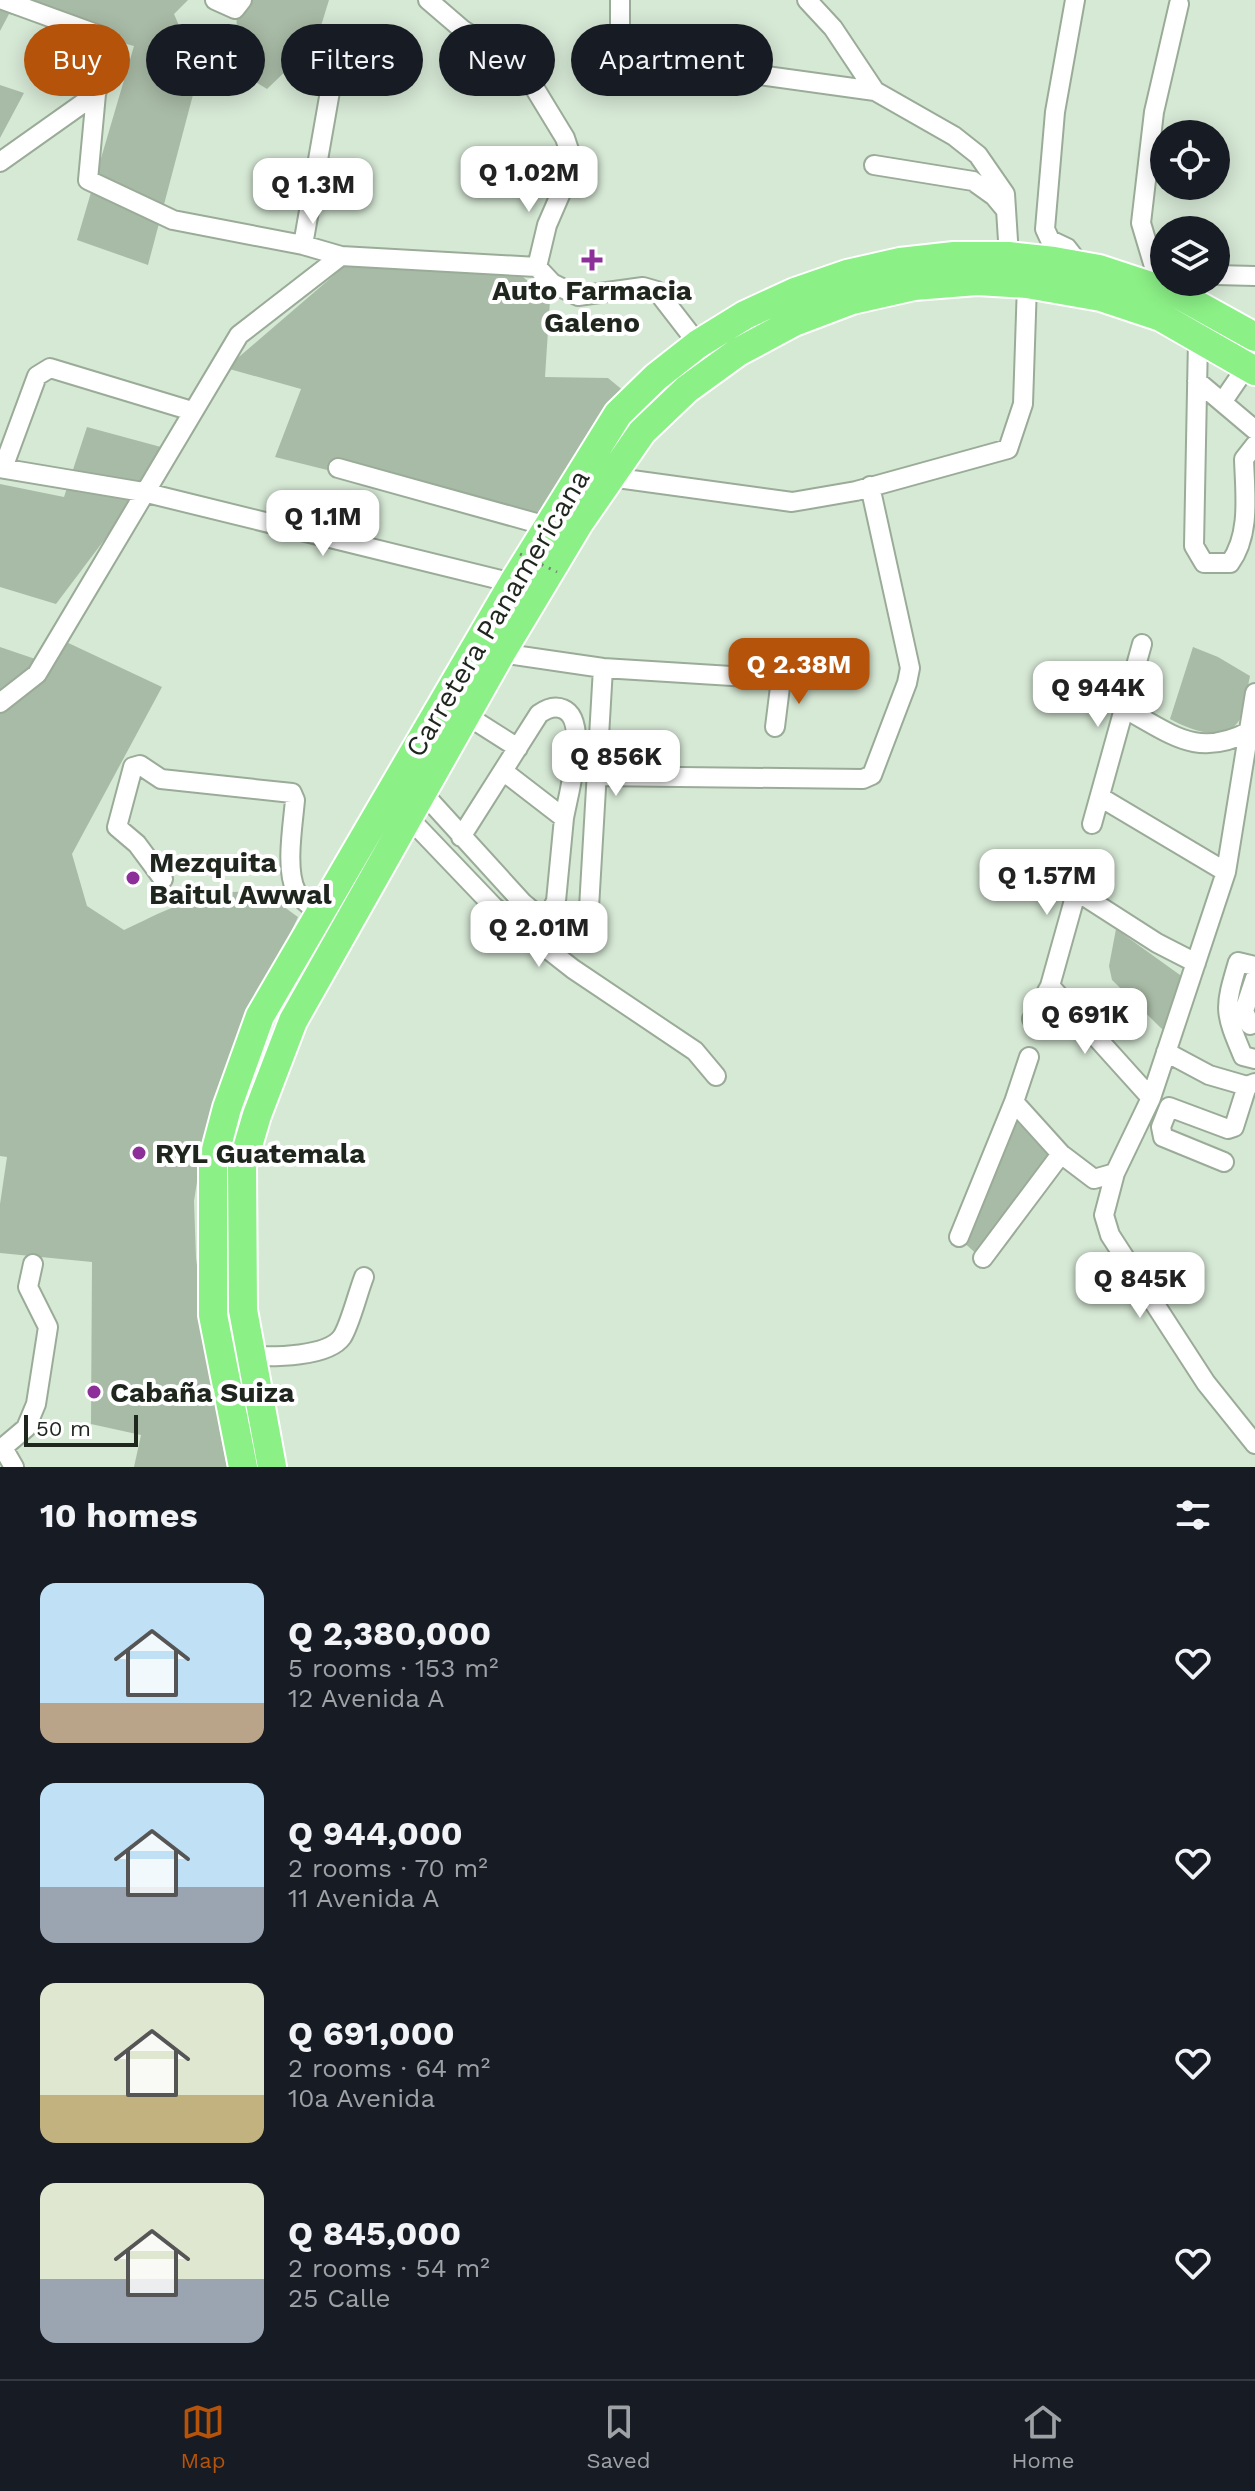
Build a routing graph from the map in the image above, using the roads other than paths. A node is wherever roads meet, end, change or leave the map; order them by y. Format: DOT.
graph roads {
  1 [pos="3,0"];
  2 [pos="215,0"];
  3 [pos="242,0"];
  4 [pos="428,0"];
  5 [pos="620,0"];
  6 [pos="807,0"];
  7 [pos="1075,0"];
  8 [pos="1179,4"];
  9 [pos="69,24"];
  10 [pos="875,91"];
  11 [pos="93,96"];
  12 [pos="96,96"];
  13 [pos="329,96"];
  14 [pos="0,162"];
  15 [pos="874,165"];
  16 [pos="1006,210"];
  17 [pos="1150,240"];
  18 [pos="303,245"];
  19 [pos="341,256"];
  20 [pos="1009,256"];
  21 [pos="1081,266"];
  22 [pos="537,267"];
  23 [pos="1230,275"];
  24 [pos="1255,276"];
  25 [pos="1150,283"];
  26 [pos="1027,284"];
  27 [pos="1188,296"];
  28 [pos="1255,337"];
  29 [pos="1198,339"];
  30 [pos="698,344"];
  31 [pos="1251,368"];
  32 [pos="1197,381"];
  33 [pos="1223,401"];
  34 [pos="192,411"];
  35 [pos="1255,430"];
  36 [pos="1255,445"];
  37 [pos="2,468"];
  38 [pos="338,468"];
  39 [pos="610,477"];
  40 [pos="870,486"];
  41 [pos="143,492"];
  42 [pos="547,526"];
  43 [pos="513,583"];
  44 [pos="1142,644"];
  45 [pos="501,653"];
  46 [pos="603,668"];
  47 [pos="806,671"];
  48 [pos="781,679"];
  49 [pos="1255,693"];
  50 [pos="0,703"];
  51 [pos="1125,709"];
  52 [pos="466,715"];
  53 [pos="775,727"];
  54 [pos="1250,731"];
  55 [pos="518,748"];
  56 [pos="503,771"];
  57 [pos="596,776"];
  58 [pos="422,792"];
  59 [pos="1100,797"];
  60 [pos="408,817"];
  61 [pos="564,818"];
  62 [pos="1092,824"];
  63 [pos="461,837"];
  64 [pos="1085,861"];
  65 [pos="1226,872"];
  66 [pos="163,879"];
  67 [pos="1076,891"];
  68 [pos="320,913"];
  69 [pos="588,925"];
  70 [pos="1196,963"];
  71 [pos="1255,966"];
  72 [pos="1255,978"];
  73 [pos="1050,986"];
  74 [pos="1032,1019"];
  75 [pos="1252,1025"];
  76 [pos="1236,1041"];
  77 [pos="1166,1052"];
  78 [pos="1029,1057"];
  79 [pos="1255,1059"];
  80 [pos="716,1076"];
  81 [pos="1251,1084"];
  82 [pos="1151,1098"];
  83 [pos="1014,1102"];
  84 [pos="1061,1154"];
  85 [pos="1224,1162"];
  86 [pos="1115,1173"];
  87 [pos="959,1237"];
  88 [pos="983,1258"];
  89 [pos="33,1264"];
  90 [pos="364,1277"];
  91 [pos="251,1356"];
  92 [pos="1255,1444"];
  93 [pos="2,1449"];
  94 [pos="14,1467"];
  95 [pos="243,1467"];
  96 [pos="272,1467"];
  1 -- 9 [label="street"];
  2 -- 3 [label="street"];
  4 -- 22 [label="street"];
  5 -- 10 [label="street"];
  6 -- 10 [label="street"];
  7 -- 21 [label="street"];
  8 -- 17 [label="street"];
  10 -- 16 [label="street"];
  11 -- 14 [label="street"];
  12 -- 18 [label="street"];
  13 -- 18 [label="street"];
  15 -- 16 [label="street"];
  16 -- 20 [label="street"];
  18 -- 19 [label="street"];
  19 -- 22 [label="street"];
  19 -- 34 [label="street"];
  20 -- 21 [label="highway, Carretera Panamericana"];
  20 -- 30 [label="highway, Carretera Panamericana"];
  21 -- 25 [label="highway, Carretera Panamericana"];
  22 -- 30 [label="street"];
  23 -- 24 [label="street"];
  26 -- 29 [label="highway, Carretera Panamericana"];
  26 -- 39 [label="highway, Carretera Panamericana"];
  26 -- 40 [label="street"];
  27 -- 28 [label="highway, Carretera Panamericana"];
  29 -- 31 [label="highway, Carretera Panamericana"];
  29 -- 32 [label="street"];
  30 -- 42 [label="highway, Carretera Panamericana"];
  31 -- 33 [label="street"];
  32 -- 33 [label="street"];
  32 -- 36 [label="street"];
  33 -- 35 [label="street"];
  34 -- 37 [label="street"];
  34 -- 41 [label="street"];
  37 -- 41 [label="street"];
  38 -- 42 [label="street"];
  39 -- 40 [label="street"];
  39 -- 45 [label="highway, Carretera Panamericana"];
  40 -- 57 [label="street"];
  41 -- 43 [label="street"];
  41 -- 50 [label="street"];
  42 -- 43 [label="highway, Carretera Panamericana"];
  43 -- 68 [label="highway, Carretera Panamericana"];
  44 -- 51 [label="street"];
  45 -- 46 [label="street"];
  45 -- 52 [label="highway, Carretera Panamericana"];
  46 -- 48 [label="street"];
  46 -- 57 [label="street"];
  47 -- 48 [label="street"];
  48 -- 53 [label="street"];
  49 -- 54 [label="street"];
  51 -- 54 [label="street"];
  51 -- 59 [label="street"];
  52 -- 55 [label="street"];
  52 -- 58 [label="highway, Carretera Panamericana"];
  54 -- 65 [label="street"];
  55 -- 56 [label="street"];
  55 -- 61 [label="street"];
  56 -- 61 [label="street"];
  56 -- 63 [label="street"];
  57 -- 69 [label="street"];
  58 -- 60 [label="highway, Carretera Panamericana"];
  58 -- 63 [label="street"];
  59 -- 62 [label="street"];
  59 -- 65 [label="street"];
  60 -- 80 [label="street"];
  60 -- 91 [label="highway, Carretera Panamericana"];
  61 -- 63 [label="street"];
  64 -- 67 [label="street"];
  65 -- 70 [label="street"];
  66 -- 68 [label="street"];
  67 -- 70 [label="street"];
  67 -- 73 [label="street"];
  68 -- 95 [label="highway, Carretera Panamericana"];
  70 -- 77 [label="street"];
  71 -- 76 [label="street"];
  72 -- 75 [label="street"];
  73 -- 74 [label="street"];
  73 -- 82 [label="street"];
  75 -- 76 [label="street"];
  76 -- 79 [label="street"];
  77 -- 81 [label="street"];
  77 -- 82 [label="street"];
  78 -- 83 [label="street"];
  81 -- 85 [label="street"];
  82 -- 86 [label="street"];
  83 -- 84 [label="street"];
  83 -- 87 [label="street"];
  84 -- 86 [label="street"];
  84 -- 88 [label="street"];
  86 -- 92 [label="street"];
  89 -- 93 [label="street"];
  90 -- 91 [label="street"];
  91 -- 96 [label="highway, Carretera Panamericana"];
  93 -- 94 [label="street"];
}
